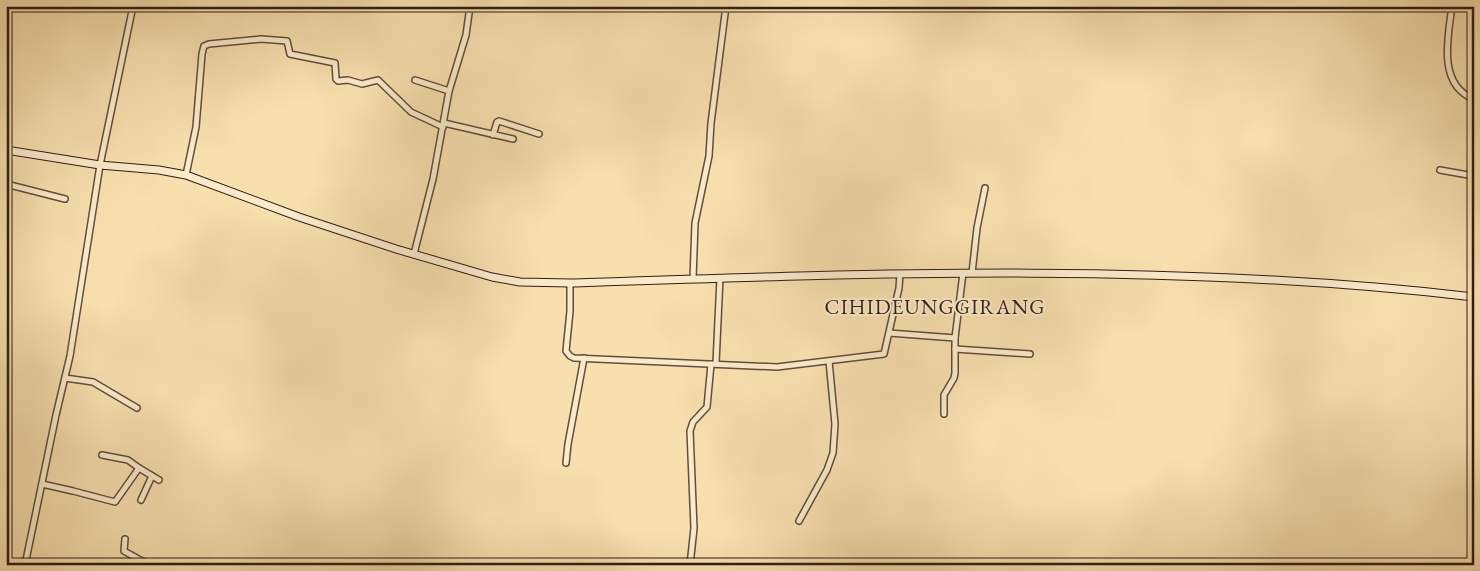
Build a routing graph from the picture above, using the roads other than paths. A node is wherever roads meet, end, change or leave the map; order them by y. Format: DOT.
graph roads {
  1 [pos="133,6"];
  2 [pos="470,6"];
  3 [pos="726,6"];
  4 [pos="1452,6"];
  5 [pos="415,80"];
  6 [pos="450,90"];
  7 [pos="1474,100"];
  8 [pos="443,125"];
  9 [pos="493,134"];
  10 [pos="539,134"];
  11 [pos="513,139"];
  12 [pos="6,150"];
  13 [pos="100,164"];
  14 [pos="1440,170"];
  15 [pos="186,175"];
  16 [pos="1474,176"];
  17 [pos="6,184"];
  18 [pos="985,188"];
  19 [pos="65,199"];
  20 [pos="414,254"];
  21 [pos="962,272"];
  22 [pos="972,273"];
  23 [pos="900,274"];
  24 [pos="720,278"];
  25 [pos="693,279"];
  26 [pos="570,283"];
  27 [pos="1474,297"];
  28 [pos="889,333"];
  29 [pos="955,338"];
  30 [pos="955,349"];
  31 [pos="1030,354"];
  32 [pos="584,358"];
  33 [pos="829,361"];
  34 [pos="714,363"];
  35 [pos="65,378"];
  36 [pos="138,408"];
  37 [pos="944,414"];
  38 [pos="102,455"];
  39 [pos="566,464"];
  40 [pos="139,468"];
  41 [pos="152,476"];
  42 [pos="158,480"];
  43 [pos="42,484"];
  44 [pos="141,500"];
  45 [pos="799,521"];
  46 [pos="125,539"];
  47 [pos="26,565"];
  48 [pos="154,565"];
  49 [pos="690,565"];
  1 -- 13 [label="street"];
  2 -- 6 [label="street"];
  3 -- 25 [label="street"];
  4 -- 7 [label="street"];
  5 -- 6 [label="street"];
  6 -- 8 [label="street"];
  8 -- 9 [label="street"];
  8 -- 15 [label="street"];
  8 -- 20 [label="street"];
  9 -- 10 [label="street"];
  9 -- 11 [label="street"];
  12 -- 13 [label="main road"];
  13 -- 15 [label="main road"];
  13 -- 35 [label="street"];
  14 -- 16 [label="street"];
  15 -- 20 [label="main road"];
  17 -- 19 [label="street"];
  18 -- 22 [label="street"];
  20 -- 26 [label="main road"];
  21 -- 22 [label="main road"];
  21 -- 23 [label="main road"];
  21 -- 29 [label="street"];
  22 -- 27 [label="main road"];
  23 -- 24 [label="main road"];
  23 -- 28 [label="street"];
  24 -- 25 [label="main road"];
  24 -- 34 [label="street"];
  25 -- 26 [label="main road"];
  26 -- 32 [label="street"];
  28 -- 29 [label="street"];
  28 -- 33 [label="street"];
  29 -- 30 [label="street"];
  30 -- 31 [label="street"];
  30 -- 37 [label="street"];
  32 -- 34 [label="street"];
  32 -- 39 [label="street"];
  33 -- 34 [label="street"];
  33 -- 45 [label="street"];
  34 -- 49 [label="street"];
  35 -- 36 [label="street"];
  35 -- 43 [label="street"];
  38 -- 40 [label="street"];
  40 -- 41 [label="street"];
  40 -- 43 [label="street"];
  41 -- 42 [label="street"];
  41 -- 44 [label="street"];
  43 -- 47 [label="street"];
  46 -- 48 [label="street"];
}
